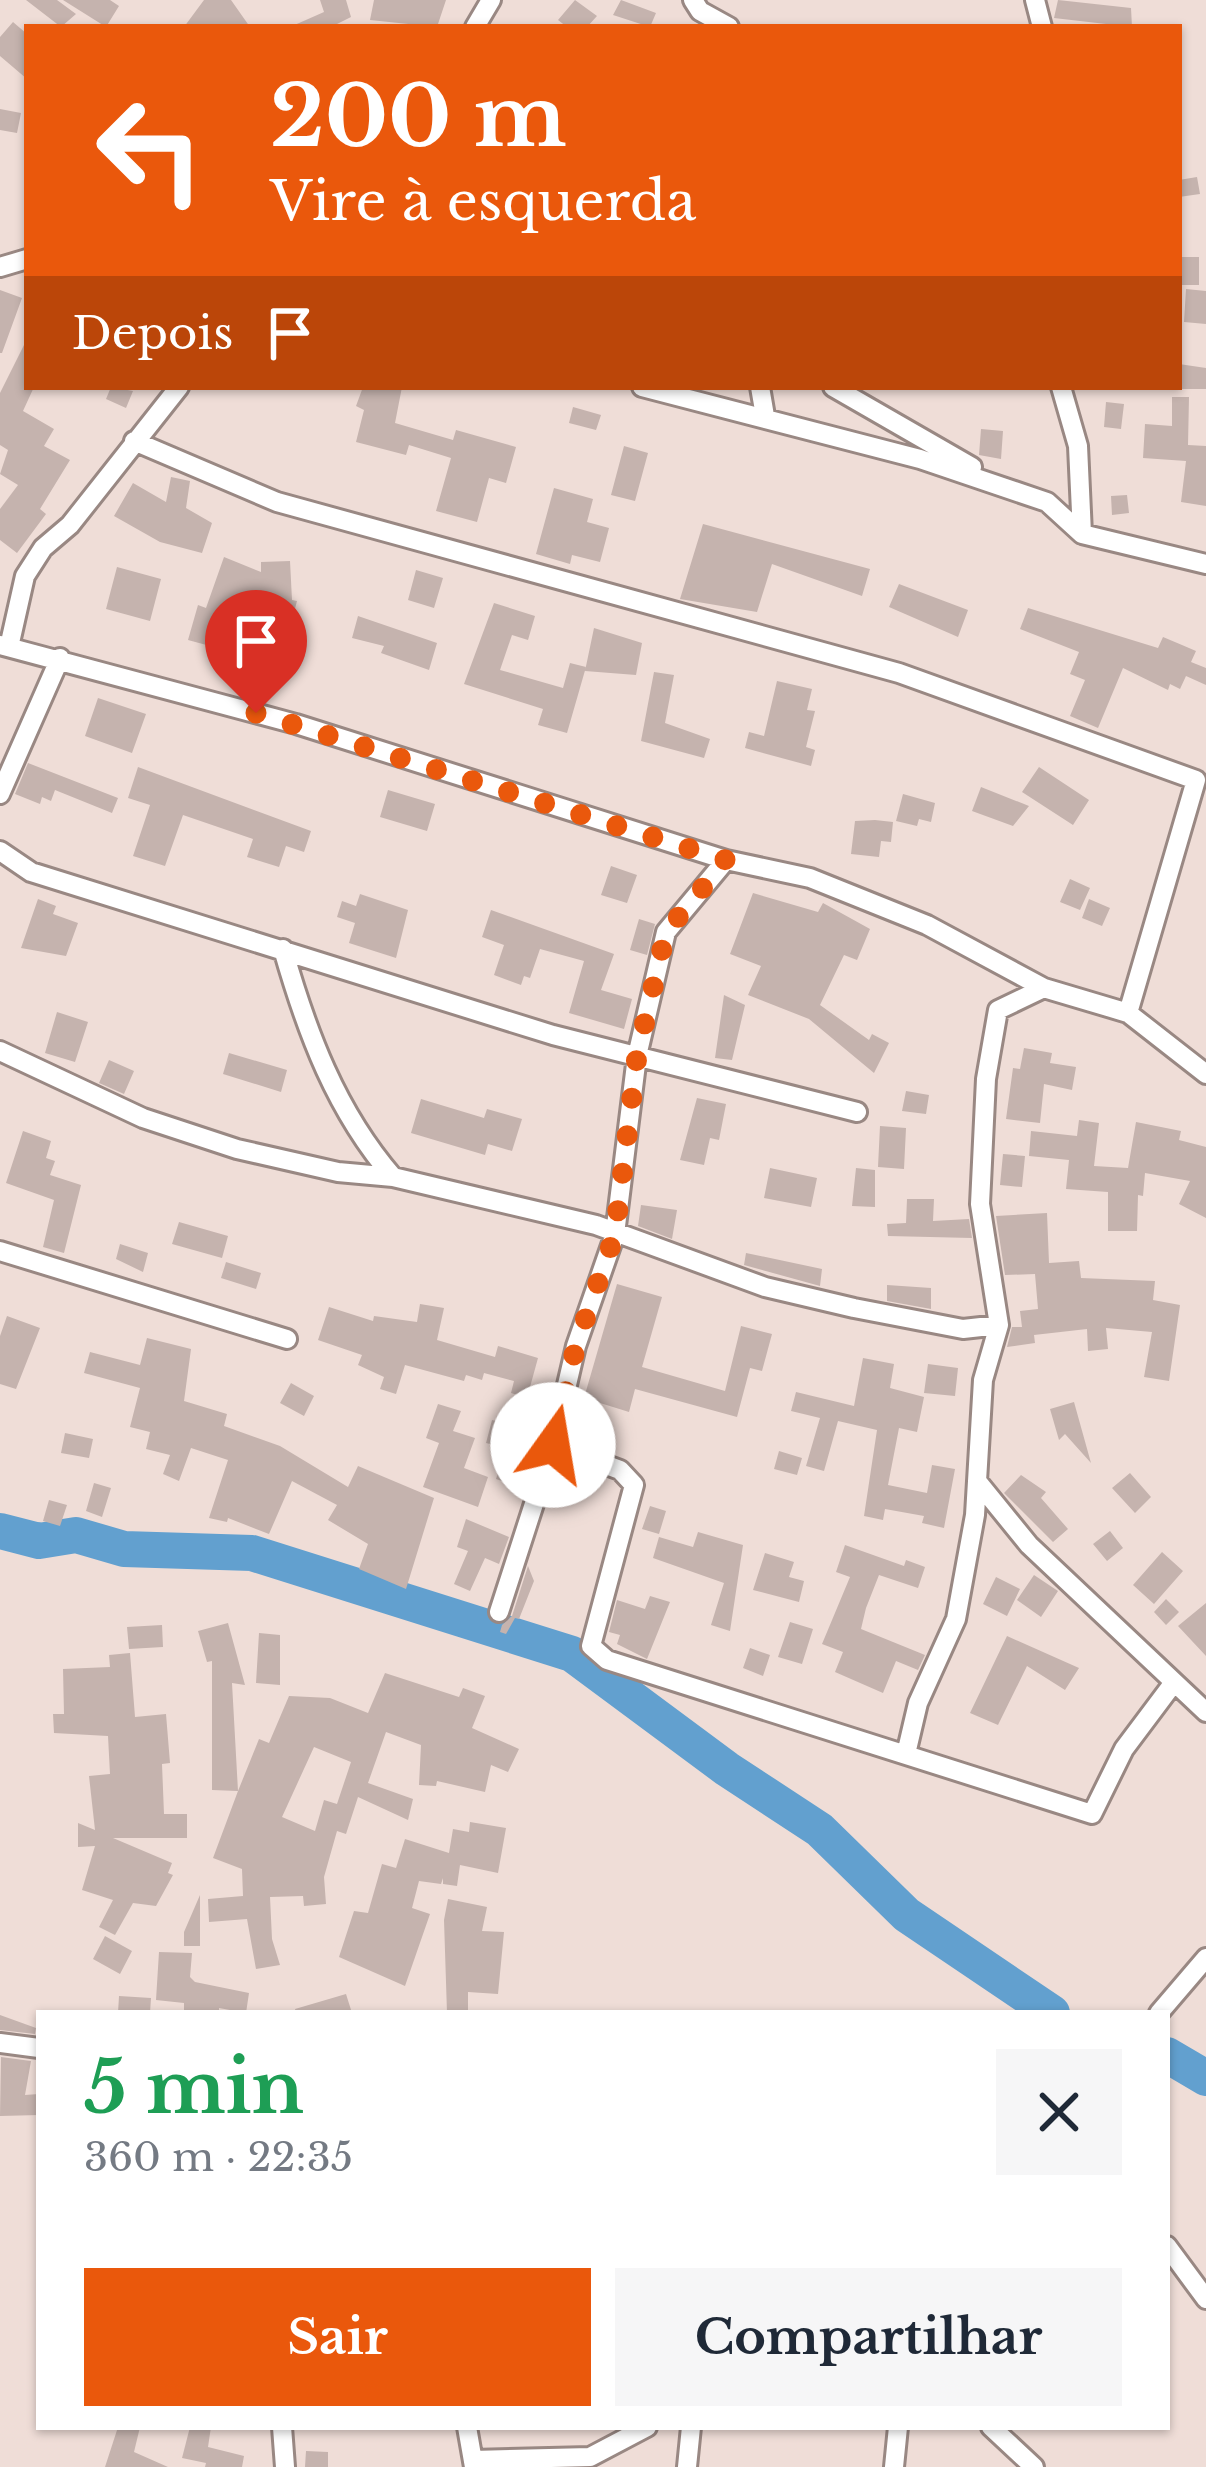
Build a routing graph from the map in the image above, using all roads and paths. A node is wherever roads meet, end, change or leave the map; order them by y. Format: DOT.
graph roads {
  1 [pos="693,0"];
  2 [pos="724,24"];
  3 [pos="176,390"];
  4 [pos="656,390"];
  5 [pos="761,390"];
  6 [pos="838,390"];
  7 [pos="1061,390"];
  8 [pos="765,416"];
  9 [pos="134,441"];
  10 [pos="1047,502"];
  11 [pos="1082,534"];
  12 [pos="1206,565"];
  13 [pos="5,646"];
  14 [pos="59,658"];
  15 [pos="1201,778"];
  16 [pos="0,794"];
  17 [pos="0,851"];
  18 [pos="726,860"];
  19 [pos="283,950"];
  20 [pos="1044,988"];
  21 [pos="1128,1013"];
  22 [pos="0,1051"];
  23 [pos="637,1056"];
  24 [pos="1206,1074"];
  25 [pos="857,1112"];
  26 [pos="393,1177"];
  27 [pos="615,1234"];
  28 [pos="0,1251"];
  29 [pos="999,1325"];
  30 [pos="287,1340"];
  31 [pos="553,1445"];
  32 [pos="977,1480"];
  33 [pos="499,1612"];
  34 [pos="1172,1685"];
  35 [pos="1206,1712"];
  36 [pos="906,1754"];
  37 [pos="1206,1958"];
  38 [pos="1162,2010"];
  39 [pos="0,2043"];
  40 [pos="36,2048"];
  41 [pos="1170,2250"];
  42 [pos="1206,2300"];
  43 [pos="282,2430"];
  44 [pos="468,2430"];
  45 [pos="640,2430"];
  46 [pos="691,2430"];
  47 [pos="898,2430"];
  48 [pos="994,2430"];
  49 [pos="474,2463"];
  50 [pos="285,2467"];
  51 [pos="687,2467"];
  52 [pos="894,2467"];
  53 [pos="1034,2467"];
  1 -- 2 [label="street"];
  3 -- 9 [label="street"];
  4 -- 8 [label="street"];
  5 -- 8 [label="street"];
  6 -- 10 [label="street"];
  7 -- 11 [label="street"];
  8 -- 10 [label="street"];
  9 -- 13 [label="street"];
  9 -- 15 [label="street"];
  10 -- 11 [label="street"];
  11 -- 12 [label="street"];
  13 -- 14 [label="street"];
  14 -- 16 [label="street"];
  14 -- 18 [label="street"];
  15 -- 21 [label="street"];
  17 -- 19 [label="street"];
  18 -- 20 [label="street"];
  18 -- 23 [label="street"];
  19 -- 23 [label="street"];
  19 -- 26 [label="street"];
  20 -- 21 [label="street"];
  20 -- 29 [label="street"];
  21 -- 24 [label="street"];
  22 -- 26 [label="street"];
  23 -- 25 [label="street"];
  23 -- 27 [label="street"];
  26 -- 27 [label="street"];
  27 -- 29 [label="street"];
  27 -- 31 [label="street"];
  28 -- 30 [label="street"];
  29 -- 32 [label="street"];
  31 -- 33 [label="street"];
  31 -- 36 [label="street"];
  32 -- 34 [label="street"];
  32 -- 36 [label="street"];
  34 -- 35 [label="street"];
  34 -- 36 [label="street"];
  37 -- 38 [label="street"];
  39 -- 40 [label="street"];
  41 -- 42 [label="street"];
  43 -- 50 [label="street"];
  44 -- 49 [label="street"];
  45 -- 49 [label="street"];
  46 -- 51 [label="street"];
  47 -- 52 [label="street"];
  48 -- 53 [label="street"];
}
